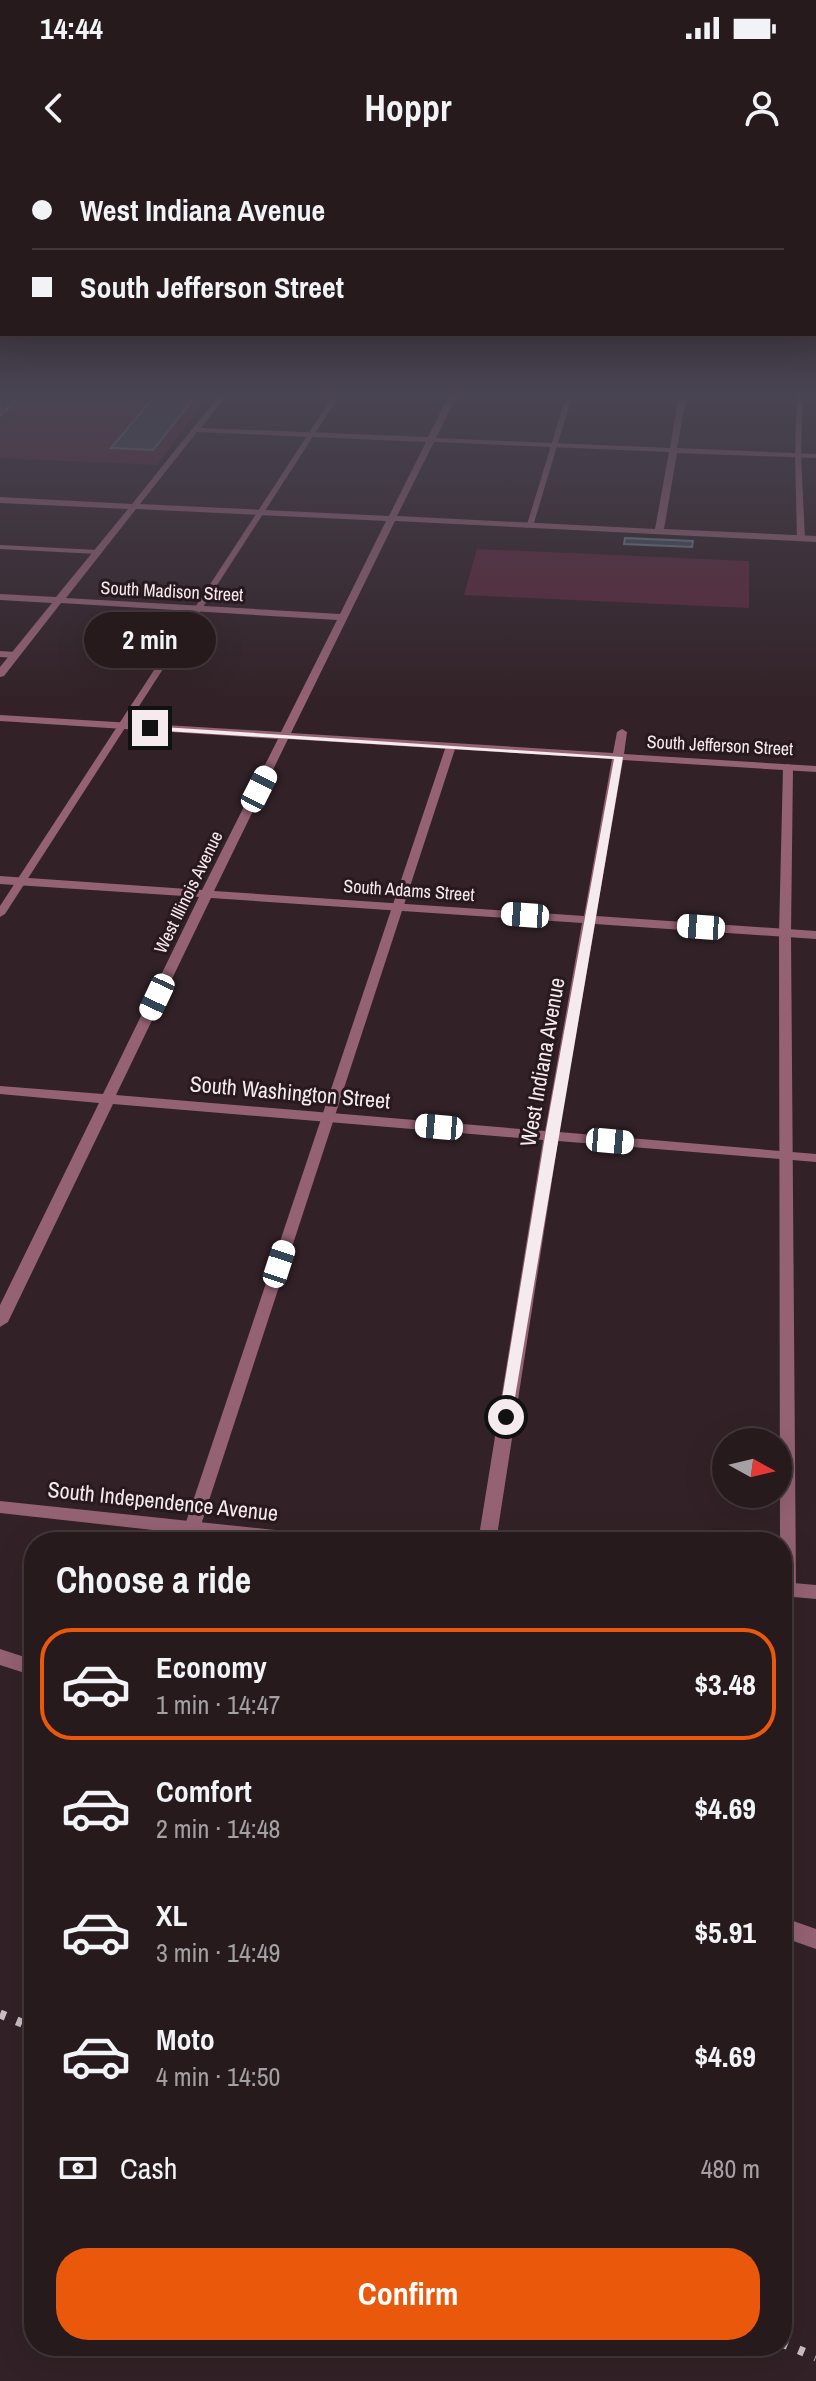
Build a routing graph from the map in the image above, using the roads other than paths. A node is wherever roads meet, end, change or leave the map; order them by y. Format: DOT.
graph roads {
  1 [pos="142,497"];
  2 [pos="271,497"];
  3 [pos="403,497"];
  4 [pos="538,497"];
  5 [pos="665,497"];
  6 [pos="799,497"];
  7 [pos="0,500"];
  8 [pos="134,507"];
  9 [pos="260,513"];
  10 [pos="392,520"];
  11 [pos="529,526"];
  12 [pos="659,532"];
  13 [pos="801,539"];
  14 [pos="816,539"];
  15 [pos="0,547"];
  16 [pos="98,552"];
  17 [pos="0,597"];
  18 [pos="59,600"];
  19 [pos="198,608"];
  20 [pos="342,617"];
  21 [pos="0,654"];
  22 [pos="15,655"];
  23 [pos="0,674"];
  24 [pos="0,718"];
  25 [pos="123,726"];
  26 [pos="622,732"];
  27 [pos="285,736"];
  28 [pos="451,746"];
  29 [pos="618,757"];
  30 [pos="788,767"];
  31 [pos="816,769"];
  32 [pos="0,880"];
  33 [pos="20,882"];
  34 [pos="206,895"];
  35 [pos="398,907"];
  36 [pos="0,914"];
  37 [pos="588,919"];
  38 [pos="785,933"];
  39 [pos="816,935"];
  40 [pos="0,1090"];
  41 [pos="109,1098"];
  42 [pos="327,1117"];
  43 [pos="551,1136"];
  44 [pos="788,1155"];
  45 [pos="816,1158"];
  46 [pos="0,1322"];
  47 [pos="0,1507"];
  48 [pos="192,1528"];
  49 [pos="229,1532"];
  50 [pos="489,1532"];
  51 [pos="785,1532"];
  52 [pos="792,1590"];
  53 [pos="816,1592"];
  54 [pos="0,1657"];
  55 [pos="24,1665"];
  56 [pos="792,1931"];
  57 [pos="816,1939"];
  1 -- 8 [label="street"];
  2 -- 9 [label="lane"];
  3 -- 10 [label="street, West Illinois Avenue"];
  4 -- 11 [label="lane"];
  5 -- 12 [label="street"];
  6 -- 13 [label="lane"];
  7 -- 8 [label="street"];
  8 -- 9 [label="street"];
  8 -- 16 [label="street"];
  9 -- 10 [label="street"];
  9 -- 19 [label="lane"];
  10 -- 11 [label="street"];
  10 -- 20 [label="street, West Illinois Avenue"];
  11 -- 12 [label="street"];
  12 -- 13 [label="street"];
  13 -- 14 [label="street"];
  15 -- 16 [label="lane"];
  16 -- 18 [label="street"];
  17 -- 18 [label="street, South Madison Street"];
  18 -- 19 [label="street, South Madison Street"];
  18 -- 22 [label="street"];
  19 -- 20 [label="street, South Madison Street"];
  19 -- 25 [label="lane"];
  20 -- 27 [label="street, West Illinois Avenue"];
  21 -- 22 [label="lane"];
  22 -- 23 [label="street"];
  24 -- 25 [label="street, South Jefferson Street"];
  25 -- 27 [label="street, South Jefferson Street"];
  25 -- 33 [label="lane"];
  26 -- 29 [label="street, West Indiana Avenue"];
  27 -- 28 [label="street, South Jefferson Street"];
  27 -- 34 [label="street, West Illinois Avenue"];
  28 -- 29 [label="street, South Jefferson Street"];
  28 -- 35 [label="lane"];
  29 -- 30 [label="street, South Jefferson Street"];
  29 -- 37 [label="street, West Indiana Avenue"];
  30 -- 31 [label="street, South Jefferson Street"];
  30 -- 38 [label="lane"];
  32 -- 33 [label="street, South Adams Street"];
  33 -- 34 [label="street, South Adams Street"];
  33 -- 36 [label="lane"];
  34 -- 35 [label="street, South Adams Street"];
  34 -- 41 [label="street, West Illinois Avenue"];
  35 -- 37 [label="street, South Adams Street"];
  35 -- 42 [label="lane"];
  37 -- 38 [label="street, South Adams Street"];
  37 -- 43 [label="street, West Indiana Avenue"];
  38 -- 39 [label="street, South Adams Street"];
  38 -- 44 [label="lane"];
  40 -- 41 [label="street, South Washington Street"];
  41 -- 42 [label="street, South Washington Street"];
  41 -- 46 [label="street, West Illinois Avenue"];
  42 -- 43 [label="street, South Washington Street"];
  42 -- 48 [label="lane"];
  43 -- 44 [label="street, South Washington Street"];
  43 -- 50 [label="street, West Indiana Avenue"];
  44 -- 45 [label="street, South Washington Street"];
  44 -- 51 [label="lane"];
  47 -- 48 [label="street, South Independence Avenue"];
  48 -- 49 [label="street, South Independence Avenue"];
  52 -- 53 [label="street"];
  54 -- 55 [label="street"];
  56 -- 57 [label="street"];
}
